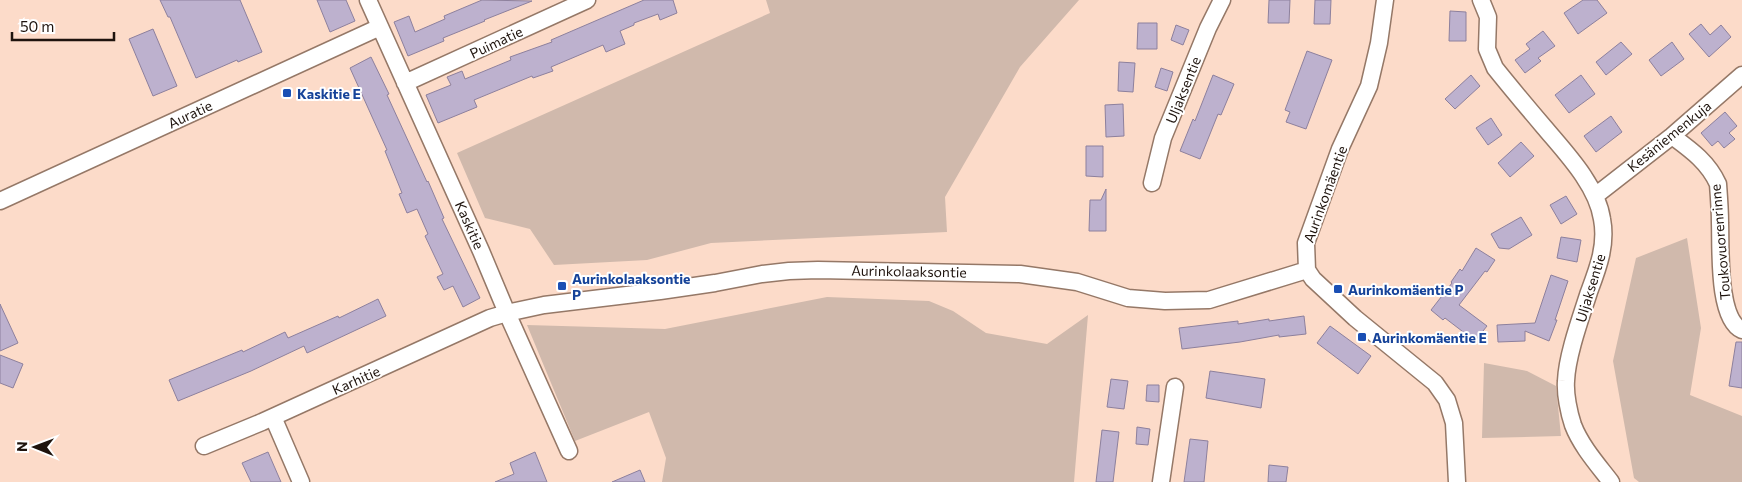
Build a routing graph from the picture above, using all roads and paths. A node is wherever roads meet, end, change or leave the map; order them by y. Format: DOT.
graph roads {
  1 [pos="368,0"];
  2 [pos="587,0"];
  3 [pos="1222,0"];
  4 [pos="1385,0"];
  5 [pos="1481,0"];
  6 [pos="380,27"];
  7 [pos="1742,75"];
  8 [pos="405,83"];
  9 [pos="1672,136"];
  10 [pos="1152,183"];
  11 [pos="1595,196"];
  12 [pos="0,201"];
  13 [pos="1307,270"];
  14 [pos="507,313"];
  15 [pos="1742,330"];
  16 [pos="1175,386"];
  17 [pos="273,417"];
  18 [pos="204,446"];
  19 [pos="569,451"];
  20 [pos="300,482"];
  21 [pos="1161,482"];
  22 [pos="1457,482"];
  23 [pos="1612,482"];
  1 -- 6 [label="street, Kaskitie"];
  2 -- 8 [label="street, Puimatie"];
  3 -- 10 [label="street, Uljaksentie"];
  4 -- 13 [label="street, Aurinkomäentie"];
  5 -- 11 [label="street, Uljaksentie"];
  6 -- 8 [label="street, Kaskitie"];
  6 -- 12 [label="street, Auratie"];
  7 -- 9 [label="street, Kesäniemenkuja"];
  8 -- 14 [label="street, Kaskitie"];
  9 -- 11 [label="street, Kesäniemenkuja"];
  9 -- 15 [label="street, Toukovuorenrinne"];
  11 -- 23 [label="street, Uljaksentie"];
  13 -- 14 [label="street, Aurinkolaaksontie"];
  13 -- 22 [label="street"];
  14 -- 17 [label="street, Karhitie"];
  14 -- 19 [label="street, Kaskitie"];
  16 -- 21 [label="street"];
  17 -- 18 [label="street, Karhitie"];
  17 -- 20 [label="street"];
}
